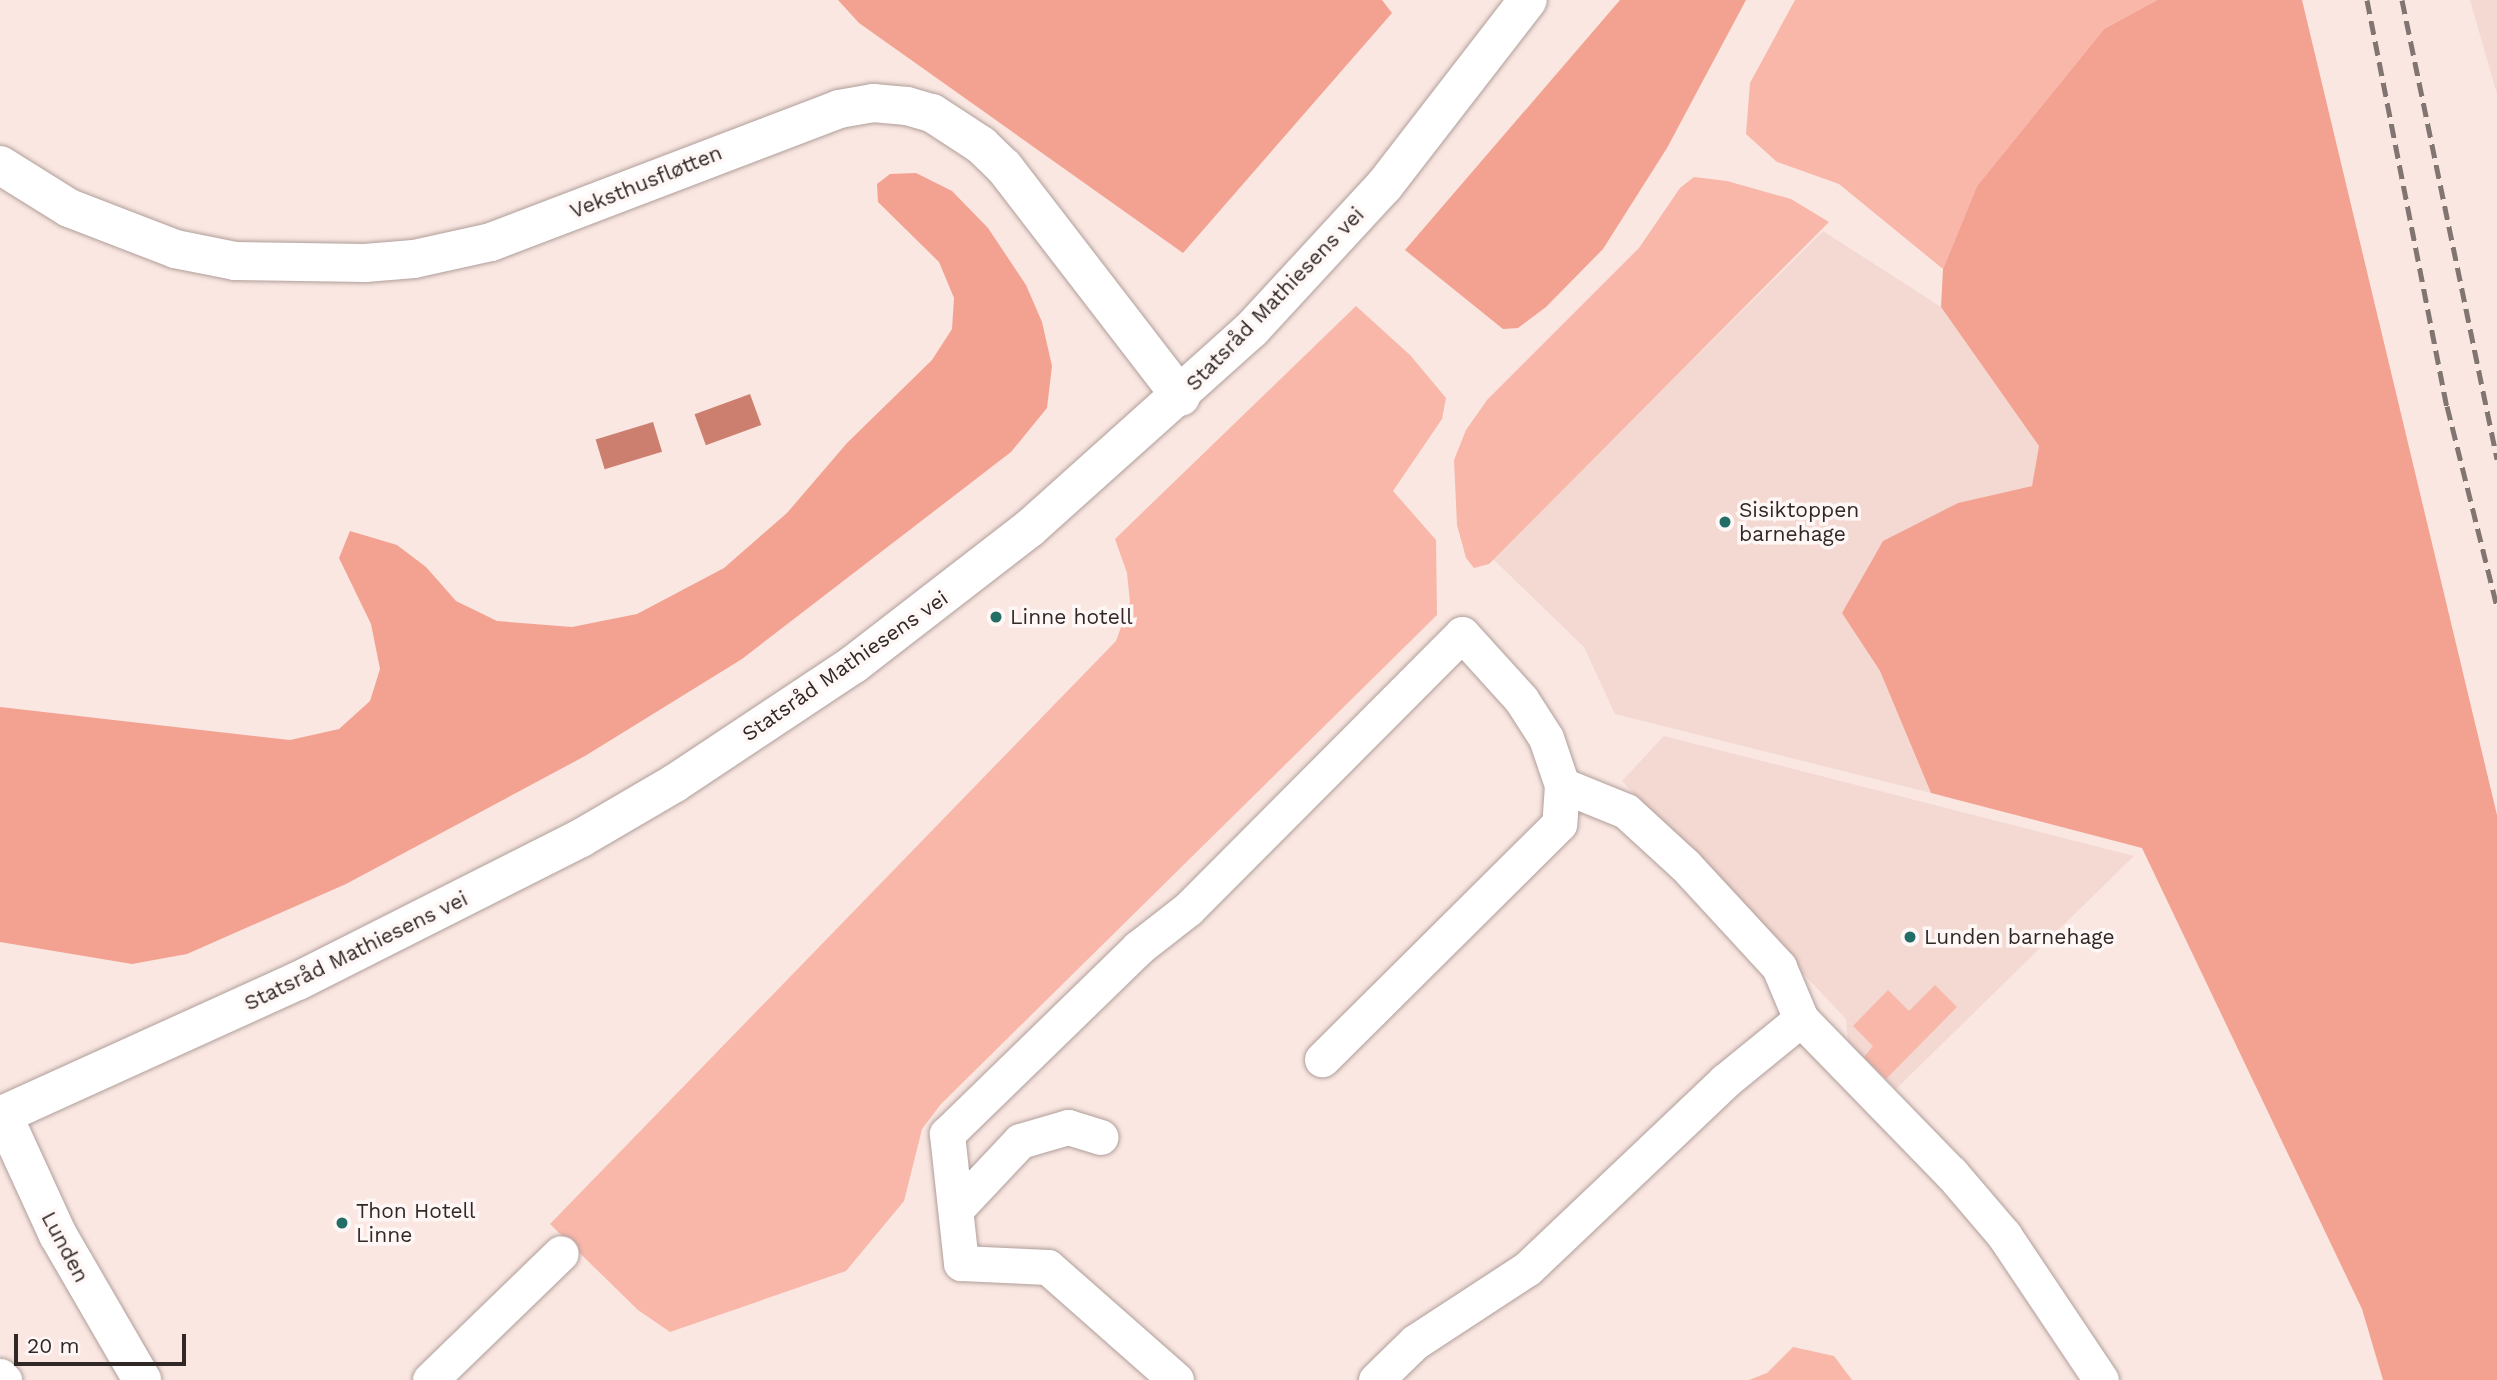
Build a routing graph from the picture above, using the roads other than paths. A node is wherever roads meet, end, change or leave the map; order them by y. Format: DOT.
graph roads {
  1 [pos="1528,0"];
  2 [pos="0,165"];
  3 [pos="1181,397"];
  4 [pos="1562,785"];
  5 [pos="1801,1019"];
  6 [pos="1322,1059"];
  7 [pos="1,1113"];
  8 [pos="1100,1137"];
  9 [pos="957,1208"];
  10 [pos="561,1253"];
  11 [pos="0,1376"];
  12 [pos="4,1380"];
  13 [pos="142,1380"];
  14 [pos="430,1380"];
  15 [pos="1176,1380"];
  16 [pos="1376,1380"];
  17 [pos="2101,1380"];
  1 -- 3 [label="street, Statsråd Mathiesens vei"];
  2 -- 3 [label="street, Veksthusfløtten"];
  3 -- 7 [label="street, Statsråd Mathiesens vei"];
  4 -- 5 [label="lane"];
  4 -- 6 [label="lane"];
  4 -- 9 [label="lane"];
  5 -- 16 [label="lane"];
  5 -- 17 [label="lane"];
  7 -- 13 [label="street, Lunden"];
  8 -- 9 [label="lane"];
  9 -- 15 [label="lane"];
  10 -- 14 [label="lane"];
  11 -- 12 [label="lane"];
}
